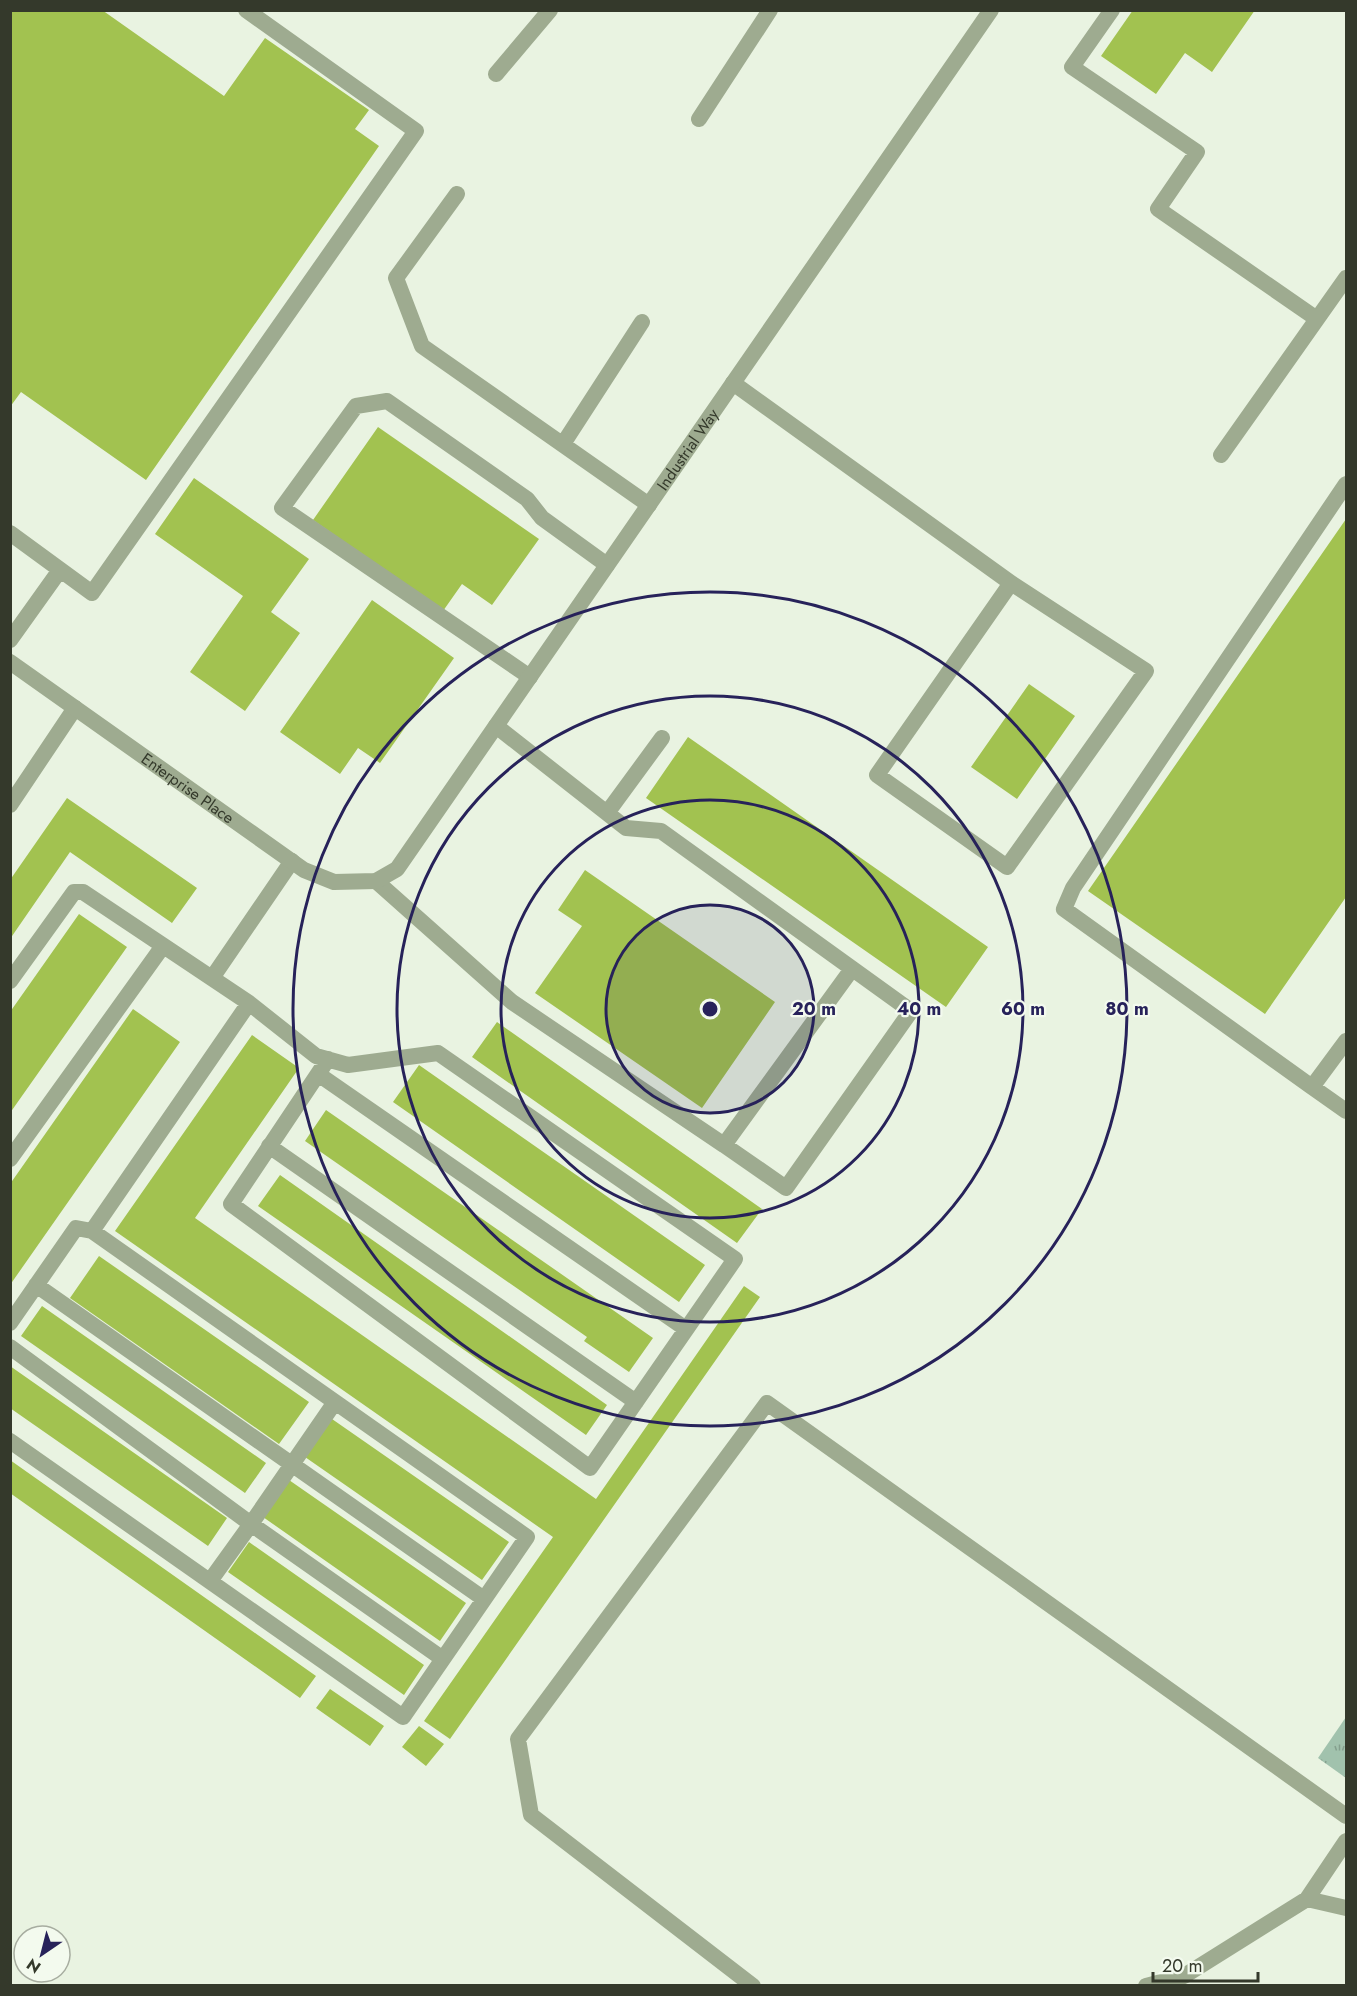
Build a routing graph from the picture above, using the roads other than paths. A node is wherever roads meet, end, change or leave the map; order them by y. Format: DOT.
graph roads {
  1 [pos="246,10"];
  2 [pos="550,10"];
  3 [pos="770,10"];
  4 [pos="991,10"];
  5 [pos="1112,10"];
  6 [pos="496,74"];
  7 [pos="699,119"];
  8 [pos="457,194"];
  9 [pos="1347,278"];
  10 [pos="1317,320"];
  11 [pos="642,322"];
  12 [pos="733,383"];
  13 [pos="563,444"];
  14 [pos="1221,455"];
  15 [pos="1347,484"];
  16 [pos="649,504"];
  17 [pos="10,533"];
  18 [pos="607,565"];
  19 [pos="60,570"];
  20 [pos="1011,583"];
  21 [pos="10,640"];
  22 [pos="10,662"];
  23 [pos="530,677"];
  24 [pos="75,708"];
  25 [pos="496,726"];
  26 [pos="662,738"];
  27 [pos="10,805"];
  28 [pos="607,813"];
  29 [pos="292,861"];
  30 [pos="376,881"];
  31 [pos="163,945"];
  32 [pos="852,969"];
  33 [pos="212,978"];
  34 [pos="10,981"];
  35 [pos="249,1003"];
  36 [pos="1347,1041"];
  37 [pos="328,1059"];
  38 [pos="318,1074"];
  39 [pos="1312,1087"];
  40 [pos="1347,1111"];
  41 [pos="724,1145"];
  42 [pos="269,1146"];
  43 [pos="10,1159"];
  44 [pos="92,1231"];
  45 [pos="36,1286"];
  46 [pos="10,1323"];
  47 [pos="686,1329"];
  48 [pos="10,1347"];
  49 [pos="336,1402"];
  50 [pos="636,1402"];
  51 [pos="10,1441"];
  52 [pos="293,1463"];
  53 [pos="250,1524"];
  54 [pos="210,1581"];
  55 [pos="484,1599"];
  56 [pos="443,1659"];
  57 [pos="1347,1816"];
  58 [pos="1347,1840"];
  59 [pos="1307,1899"];
  60 [pos="1347,1908"];
  61 [pos="753,1986"];
  62 [pos="1146,1986"];
  1 -- 19 [label="street"];
  2 -- 6 [label="street"];
  3 -- 7 [label="street"];
  4 -- 12 [label="street, Industrial Way"];
  5 -- 10 [label="street"];
  8 -- 13 [label="street"];
  9 -- 10 [label="street"];
  10 -- 14 [label="street"];
  11 -- 13 [label="street"];
  12 -- 16 [label="street, Industrial Way"];
  12 -- 20 [label="street"];
  13 -- 16 [label="street"];
  15 -- 39 [label="street"];
  16 -- 18 [label="street, Industrial Way"];
  17 -- 19 [label="street"];
  18 -- 23 [label="street, Industrial Way"];
  18 -- 23 [label="street"];
  19 -- 21 [label="street"];
  20 -- 20 [label="street"];
  22 -- 24 [label="street, Enterprise Place"];
  23 -- 25 [label="street, Industrial Way"];
  24 -- 27 [label="street"];
  24 -- 29 [label="street, Enterprise Place"];
  25 -- 28 [label="street"];
  25 -- 30 [label="street, Industrial Way"];
  26 -- 28 [label="street"];
  28 -- 32 [label="street"];
  29 -- 30 [label="street, Enterprise Place"];
  29 -- 33 [label="street"];
  30 -- 41 [label="street"];
  31 -- 33 [label="street"];
  31 -- 34 [label="street"];
  31 -- 43 [label="street"];
  32 -- 41 [label="street"];
  32 -- 41 [label="street"];
  33 -- 35 [label="street"];
  35 -- 37 [label="street"];
  35 -- 44 [label="street"];
  36 -- 39 [label="street"];
  37 -- 38 [label="street"];
  37 -- 47 [label="street"];
  38 -- 42 [label="street"];
  38 -- 47 [label="street"];
  39 -- 40 [label="street"];
  42 -- 50 [label="street"];
  42 -- 50 [label="street"];
  44 -- 45 [label="street"];
  44 -- 49 [label="street"];
  45 -- 46 [label="street"];
  45 -- 52 [label="street"];
  47 -- 50 [label="street"];
  48 -- 53 [label="street"];
  49 -- 52 [label="street"];
  49 -- 55 [label="street"];
  51 -- 54 [label="street"];
  52 -- 53 [label="street"];
  52 -- 55 [label="street"];
  53 -- 54 [label="street"];
  53 -- 56 [label="street"];
  54 -- 56 [label="street"];
  55 -- 56 [label="street"];
  57 -- 61 [label="street"];
  58 -- 59 [label="street"];
  59 -- 60 [label="street"];
  59 -- 62 [label="street"];
}
